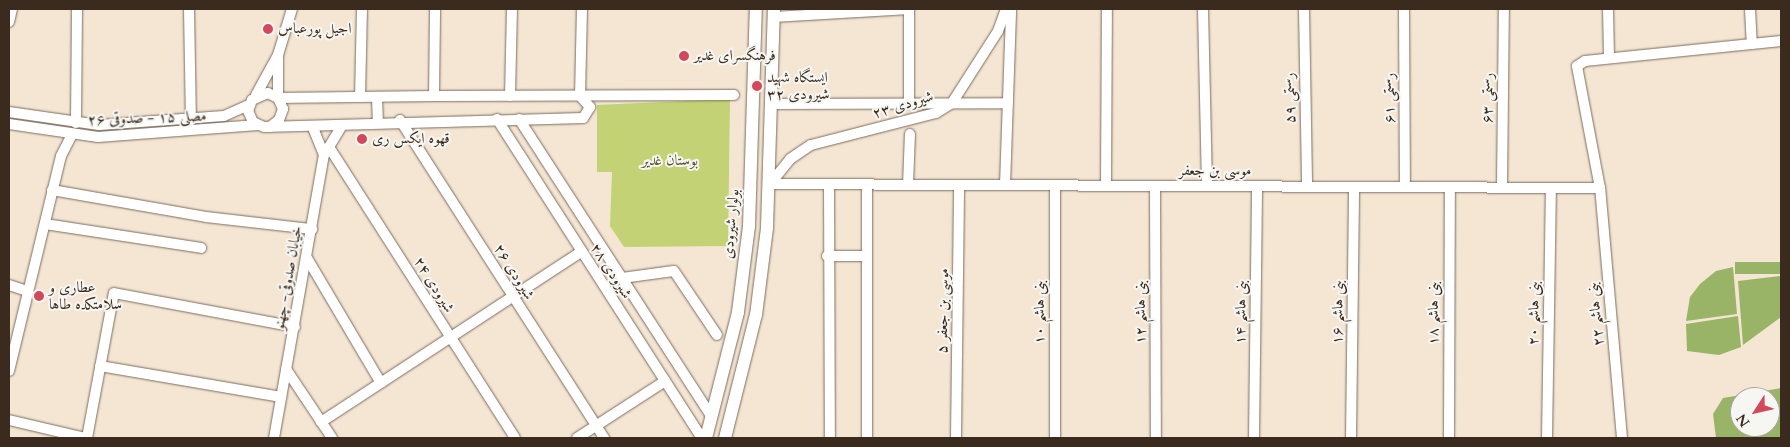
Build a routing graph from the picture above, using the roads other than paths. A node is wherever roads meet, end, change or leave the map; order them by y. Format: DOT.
graph roads {
  1 [pos="12,9"];
  2 [pos="77,9"];
  3 [pos="189,9"];
  4 [pos="292,9"];
  5 [pos="362,9"];
  6 [pos="435,9"];
  7 [pos="512,9"];
  8 [pos="582,9"];
  9 [pos="756,9"];
  10 [pos="909,9"];
  11 [pos="1006,9"];
  12 [pos="1011,9"];
  13 [pos="1107,9"];
  14 [pos="1203,9"];
  15 [pos="1304,9"];
  16 [pos="1404,9"];
  17 [pos="1504,9"];
  18 [pos="1608,9"];
  19 [pos="1750,9"];
  20 [pos="778,14"];
  21 [pos="9,22"];
  22 [pos="1781,41"];
  23 [pos="1752,44"];
  24 [pos="278,55"];
  25 [pos="1610,58"];
  26 [pos="734,95"];
  27 [pos="256,96"];
  28 [pos="434,96"];
  29 [pos="510,96"];
  30 [pos="580,96"];
  31 [pos="377,97"];
  32 [pos="278,98"];
  33 [pos="360,98"];
  34 [pos="909,103"];
  35 [pos="952,103"];
  36 [pos="1008,103"];
  37 [pos="774,104"];
  38 [pos="249,105"];
  39 [pos="9,112"];
  40 [pos="497,119"];
  41 [pos="519,119"];
  42 [pos="191,120"];
  43 [pos="400,120"];
  44 [pos="378,121"];
  45 [pos="76,123"];
  46 [pos="9,124"];
  47 [pos="258,125"];
  48 [pos="342,125"];
  49 [pos="312,126"];
  50 [pos="270,127"];
  51 [pos="72,134"];
  52 [pos="910,134"];
  53 [pos="327,151"];
  54 [pos="770,184"];
  55 [pos="829,184"];
  56 [pos="867,184"];
  57 [pos="908,184"];
  58 [pos="960,185"];
  59 [pos="1005,185"];
  60 [pos="1055,185"];
  61 [pos="1106,186"];
  62 [pos="1155,186"];
  63 [pos="1207,186"];
  64 [pos="1257,186"];
  65 [pos="1307,186"];
  66 [pos="1354,186"];
  67 [pos="1405,187"];
  68 [pos="1450,187"];
  69 [pos="1502,187"];
  70 [pos="1550,188"];
  71 [pos="1600,188"];
  72 [pos="52,190"];
  73 [pos="44,224"];
  74 [pos="312,229"];
  75 [pos="201,248"];
  76 [pos="581,252"];
  77 [pos="827,256"];
  78 [pos="864,256"];
  79 [pos="307,258"];
  80 [pos="622,278"];
  81 [pos="9,285"];
  82 [pos="28,291"];
  83 [pos="512,298"];
  84 [pos="295,327"];
  85 [pos="717,335"];
  86 [pos="450,338"];
  87 [pos="100,366"];
  88 [pos="286,369"];
  89 [pos="9,371"];
  90 [pos="665,381"];
  91 [pos="381,383"];
  92 [pos="281,397"];
  93 [pos="712,417"];
  94 [pos="9,420"];
  95 [pos="321,422"];
  96 [pos="596,426"];
  97 [pos="86,438"];
  98 [pos="274,438"];
  99 [pos="332,438"];
  100 [pos="515,438"];
  101 [pos="577,438"];
  102 [pos="604,438"];
  103 [pos="702,438"];
  104 [pos="706,438"];
  105 [pos="725,438"];
  106 [pos="830,438"];
  107 [pos="867,438"];
  108 [pos="956,438"];
  109 [pos="1055,438"];
  110 [pos="1156,438"];
  111 [pos="1254,438"];
  112 [pos="1351,438"];
  113 [pos="1449,438"];
  114 [pos="1547,438"];
  115 [pos="1622,438"];
  1 -- 21 [label="street"];
  2 -- 45 [label="street"];
  3 -- 42 [label="street"];
  4 -- 24 [label="street"];
  5 -- 33 [label="street"];
  6 -- 28 [label="street"];
  7 -- 29 [label="street"];
  8 -- 30 [label="street"];
  9 -- 93 [label="main road, بولوار شیرودی"];
  10 -- 20 [label="street"];
  10 -- 34 [label="street"];
  11 -- 35 [label="street, شیرودی ۲۳"];
  12 -- 36 [label="street"];
  13 -- 61 [label="street"];
  14 -- 63 [label="street"];
  15 -- 65 [label="street, رستمی ۵۹"];
  16 -- 67 [label="street, رستمی ۶۱"];
  17 -- 69 [label="street, رستمی ۶۳"];
  18 -- 25 [label="street"];
  19 -- 23 [label="street"];
  20 -- 37 [label="main road"];
  22 -- 23 [label="street"];
  23 -- 25 [label="street"];
  24 -- 27 [label="street"];
  24 -- 32 [label="street"];
  25 -- 71 [label="street, بنی هاشم ۲۲"];
  26 -- 30 [label="street"];
  27 -- 32 [label="street"];
  27 -- 38 [label="street"];
  28 -- 29 [label="street"];
  28 -- 31 [label="street"];
  29 -- 30 [label="street"];
  30 -- 41 [label="street"];
  31 -- 33 [label="street"];
  31 -- 44 [label="street"];
  32 -- 33 [label="street"];
  32 -- 50 [label="street"];
  34 -- 35 [label="street"];
  34 -- 37 [label="street"];
  35 -- 36 [label="street"];
  35 -- 54 [label="street, شیرودی ۲۳"];
  36 -- 59 [label="street"];
  37 -- 54 [label="main road"];
  38 -- 42 [label="street, مصلی ۱۵ - صدوقی ۲۶"];
  38 -- 47 [label="street"];
  39 -- 45 [label="street, مصلی ۱۵ - صدوقی ۲۶"];
  40 -- 41 [label="street"];
  40 -- 43 [label="street"];
  40 -- 76 [label="street, شیرودی ۲۸"];
  41 -- 80 [label="street, شیرودی ۲۸"];
  42 -- 45 [label="street, مصلی ۱۵ - صدوقی ۲۶"];
  43 -- 44 [label="street"];
  43 -- 83 [label="street, شیرودی ۲۶"];
  44 -- 48 [label="street"];
  46 -- 51 [label="street, مصلی ۱۵ - صدوقی ۲۶"];
  47 -- 50 [label="street"];
  47 -- 51 [label="street, مصلی ۱۵ - صدوقی ۲۶"];
  48 -- 49 [label="street"];
  48 -- 53 [label="street"];
  49 -- 50 [label="street"];
  49 -- 53 [label="street"];
  51 -- 72 [label="street"];
  52 -- 57 [label="street"];
  53 -- 74 [label="street, خیابان صدوقی- چهنو"];
  53 -- 86 [label="street, شیرودی ۲۴"];
  54 -- 55 [label="street, موسی بن جعفر"];
  54 -- 105 [label="main road"];
  55 -- 56 [label="street, موسی بن جعفر"];
  55 -- 77 [label="street"];
  56 -- 57 [label="street, موسی بن جعفر"];
  56 -- 78 [label="street"];
  57 -- 58 [label="street, موسی بن جعفر"];
  58 -- 59 [label="street, موسی بن جعفر"];
  58 -- 108 [label="street, موسی بن جعفر ۵"];
  59 -- 60 [label="street, موسی بن جعفر"];
  60 -- 61 [label="street, موسی بن جعفر"];
  60 -- 109 [label="street, بنی هاشم ۱۰"];
  61 -- 62 [label="street, موسی بن جعفر"];
  62 -- 63 [label="street, موسی بن جعفر"];
  62 -- 110 [label="street, بنی هاشم ۱۲"];
  63 -- 64 [label="street, موسی بن جعفر"];
  64 -- 65 [label="street, موسی بن جعفر"];
  64 -- 111 [label="street, بنی هاشم ۱۴"];
  65 -- 66 [label="street, موسی بن جعفر"];
  66 -- 67 [label="street, موسی بن جعفر"];
  66 -- 112 [label="street, بنی هاشم ۱۶"];
  67 -- 68 [label="street, موسی بن جعفر"];
  68 -- 69 [label="street, موسی بن جعفر"];
  68 -- 113 [label="street, بنی هاشم ۱۸"];
  69 -- 70 [label="street, موسی بن جعفر"];
  70 -- 71 [label="street, موسی بن جعفر"];
  70 -- 114 [label="street, بنی هاشم ۲۰"];
  71 -- 115 [label="street, بنی هاشم ۲۲"];
  72 -- 73 [label="street"];
  72 -- 74 [label="street"];
  73 -- 75 [label="street"];
  73 -- 82 [label="street"];
  74 -- 79 [label="street, خیابان صدوقی- چهنو"];
  76 -- 83 [label="street"];
  76 -- 90 [label="street, شیرودی ۲۸"];
  77 -- 78 [label="street"];
  77 -- 106 [label="street"];
  78 -- 107 [label="street"];
  79 -- 84 [label="street, خیابان صدوقی- چهنو"];
  79 -- 91 [label="street"];
  80 -- 85 [label="street"];
  80 -- 93 [label="street, شیرودی ۲۸"];
  81 -- 82 [label="street"];
  82 -- 89 [label="street"];
  83 -- 86 [label="street"];
  83 -- 96 [label="street, شیرودی ۲۶"];
  84 -- 87 [label="street"];
  84 -- 88 [label="street, خیابان صدوقی- چهنو"];
  86 -- 91 [label="street"];
  86 -- 100 [label="street, شیرودی ۲۴"];
  87 -- 92 [label="street"];
  87 -- 97 [label="street"];
  88 -- 92 [label="street, خیابان صدوقی- چهنو"];
  88 -- 95 [label="street"];
  90 -- 96 [label="street"];
  90 -- 103 [label="street, شیرودی ۲۸"];
  91 -- 95 [label="street"];
  92 -- 98 [label="street, خیابان صدوقی- چهنو"];
  93 -- 104 [label="main road, بولوار شیرودی"];
  94 -- 97 [label="street"];
  95 -- 99 [label="street"];
  96 -- 101 [label="street"];
  96 -- 102 [label="street, شیرودی ۲۶"];
}
